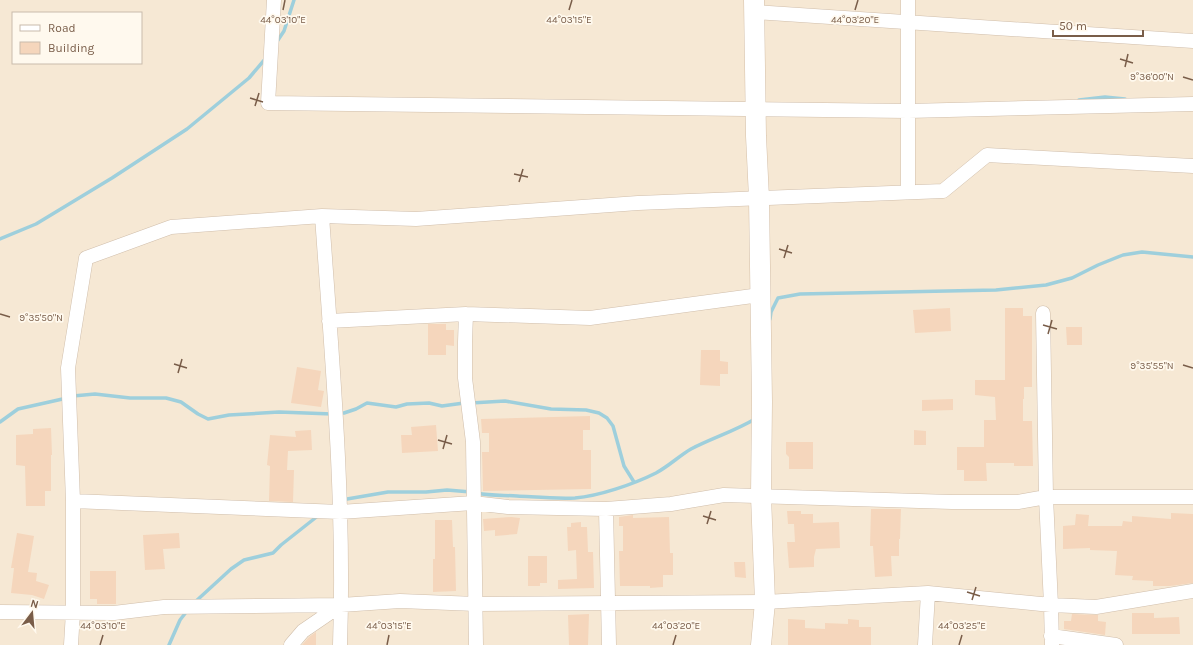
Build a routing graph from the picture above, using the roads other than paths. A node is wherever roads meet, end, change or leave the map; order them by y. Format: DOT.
graph roads {
  1 [pos="274,0"];
  2 [pos="908,0"];
  3 [pos="754,6"];
  4 [pos="908,22"];
  5 [pos="1193,41"];
  6 [pos="1193,104"];
  7 [pos="756,108"];
  8 [pos="908,111"];
  9 [pos="1193,166"];
  10 [pos="908,192"];
  11 [pos="759,198"];
  12 [pos="322,216"];
  13 [pos="760,295"];
  14 [pos="1043,313"];
  15 [pos="466,314"];
  16 [pos="329,321"];
  17 [pos="761,496"];
  18 [pos="1046,497"];
  19 [pos="1193,497"];
  20 [pos="73,501"];
  21 [pos="473,503"];
  22 [pos="606,509"];
  23 [pos="340,512"];
  24 [pos="1193,591"];
  25 [pos="928,593"];
  26 [pos="765,602"];
  27 [pos="607,603"];
  28 [pos="476,604"];
  29 [pos="341,605"];
  30 [pos="1051,605"];
  31 [pos="0,612"];
  32 [pos="73,612"];
  33 [pos="1051,641"];
  34 [pos="71,645"];
  35 [pos="291,645"];
  36 [pos="340,645"];
  37 [pos="476,645"];
  38 [pos="609,645"];
  39 [pos="762,645"];
  40 [pos="925,645"];
  41 [pos="1116,645"];
  1 -- 7 [label="street"];
  2 -- 4 [label="street"];
  3 -- 4 [label="street"];
  3 -- 7 [label="street"];
  4 -- 5 [label="street"];
  4 -- 8 [label="street"];
  6 -- 8 [label="street"];
  7 -- 8 [label="street"];
  7 -- 11 [label="street"];
  8 -- 10 [label="street"];
  9 -- 10 [label="street"];
  10 -- 11 [label="street"];
  11 -- 12 [label="street"];
  11 -- 13 [label="street"];
  12 -- 16 [label="street"];
  12 -- 20 [label="street"];
  13 -- 15 [label="street"];
  13 -- 17 [label="street"];
  14 -- 18 [label="street"];
  15 -- 16 [label="street"];
  15 -- 21 [label="street"];
  16 -- 23 [label="street"];
  17 -- 18 [label="street"];
  17 -- 22 [label="street"];
  17 -- 26 [label="street"];
  18 -- 19 [label="street"];
  18 -- 30 [label="street"];
  20 -- 23 [label="street"];
  20 -- 32 [label="street"];
  21 -- 22 [label="street"];
  21 -- 23 [label="street"];
  21 -- 28 [label="street"];
  22 -- 27 [label="street"];
  23 -- 29 [label="street"];
  24 -- 30 [label="street"];
  25 -- 26 [label="street"];
  25 -- 30 [label="street"];
  25 -- 40 [label="street"];
  26 -- 27 [label="street"];
  26 -- 39 [label="street"];
  27 -- 28 [label="street"];
  27 -- 38 [label="street"];
  28 -- 29 [label="street"];
  28 -- 37 [label="street"];
  29 -- 32 [label="street"];
  29 -- 35 [label="street"];
  29 -- 36 [label="street"];
  30 -- 33 [label="street"];
  31 -- 32 [label="street"];
  32 -- 34 [label="street"];
  33 -- 41 [label="street"];
}
